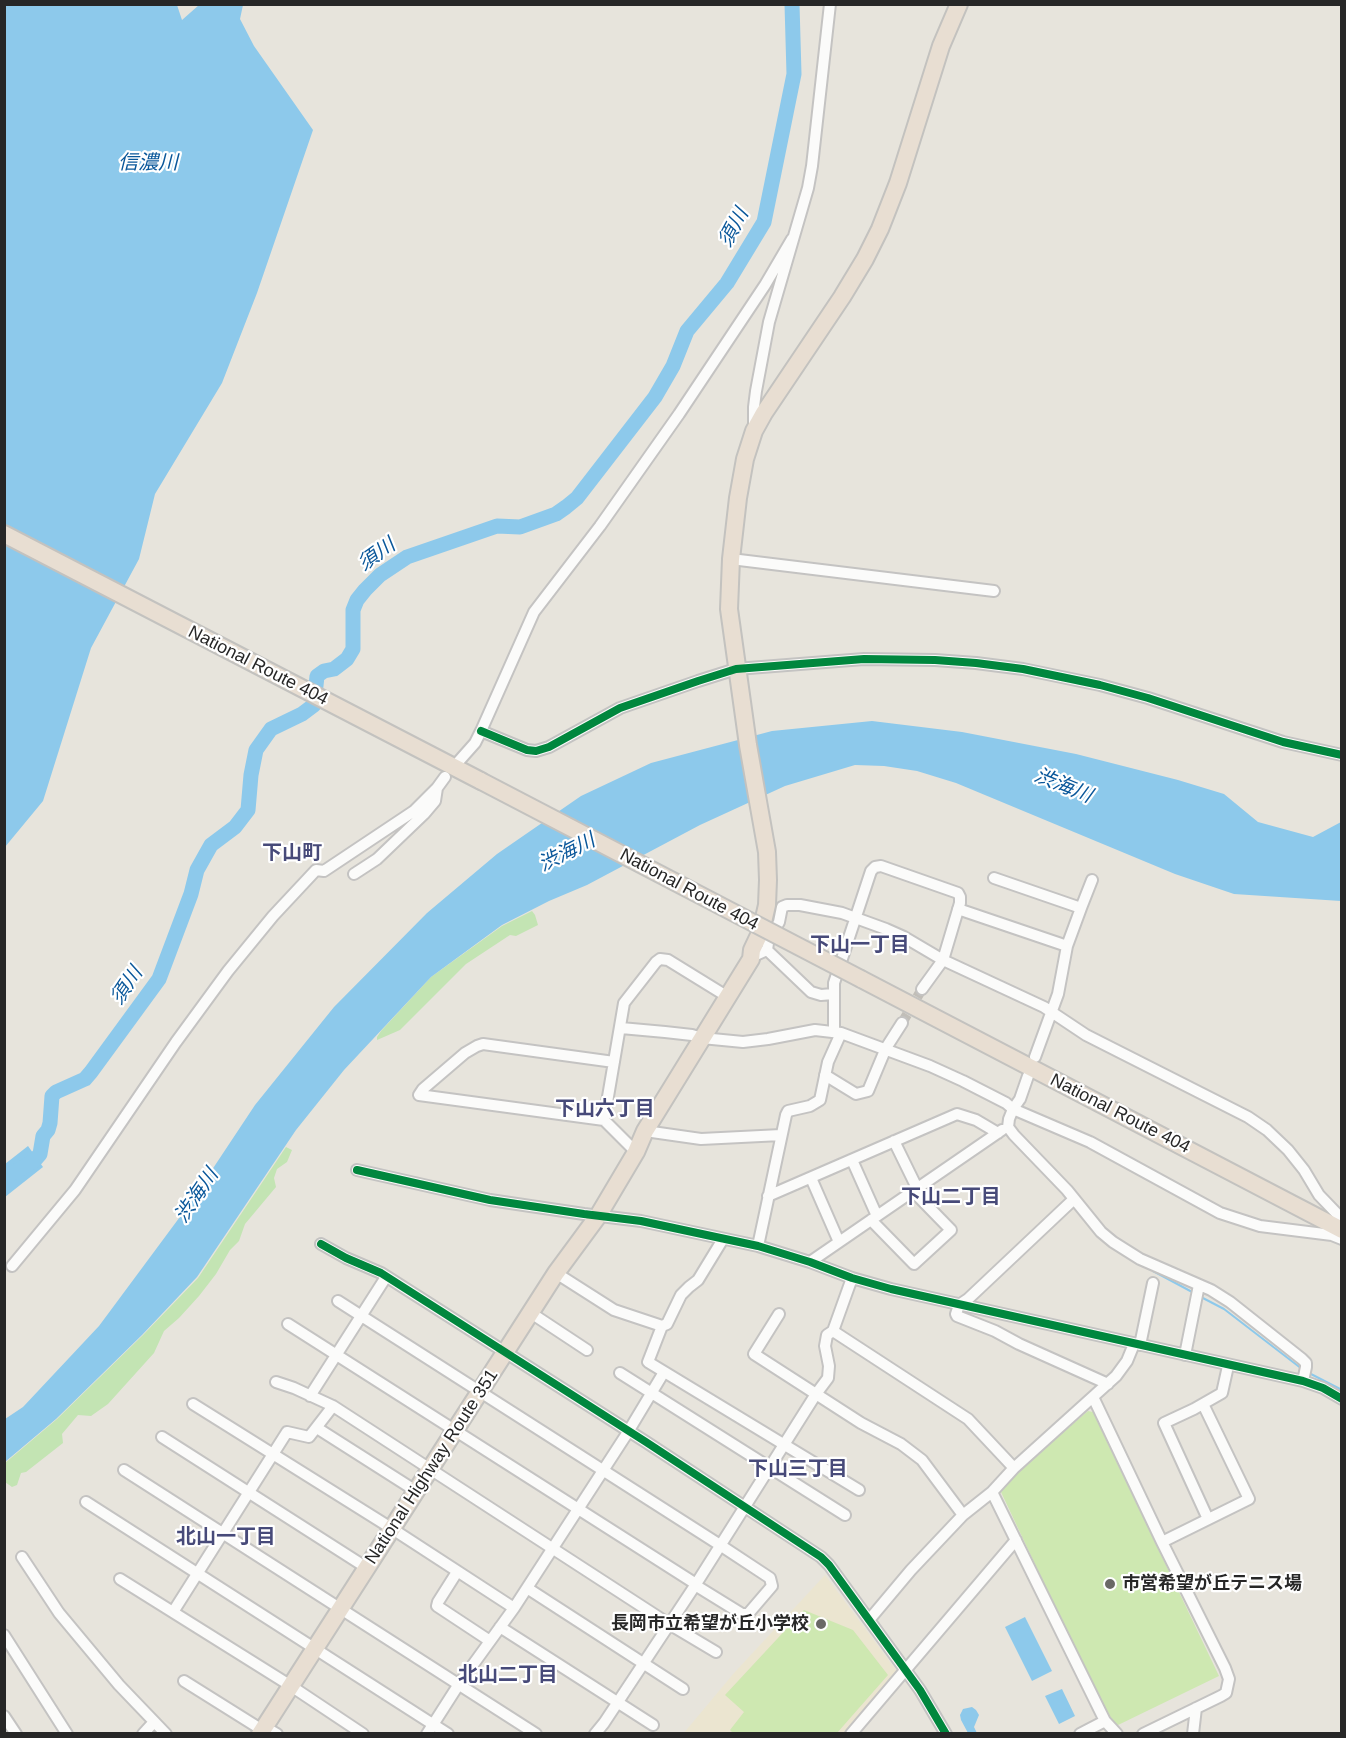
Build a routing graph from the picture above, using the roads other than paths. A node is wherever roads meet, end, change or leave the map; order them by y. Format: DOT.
graph roads {
  1 [pos="830,4"];
  2 [pos="959,4"];
  3 [pos="792,240"];
  4 [pos="754,431"];
  5 [pos="4,534"];
  6 [pos="731,559"];
  7 [pos="994,591"];
  8 [pos="737,674"];
  9 [pos="481,731"];
  10 [pos="1341,755"];
  11 [pos="459,761"];
  12 [pos="445,777"];
  13 [pos="437,788"];
  14 [pos="354,874"];
  15 [pos="994,878"];
  16 [pos="1092,880"];
  17 [pos="1081,908"];
  18 [pos="958,909"];
  19 [pos="855,918"];
  20 [pos="1067,946"];
  21 [pos="767,950"];
  22 [pos="751,959"];
  23 [pos="943,960"];
  24 [pos="922,989"];
  25 [pos="833,994"];
  26 [pos="728,997"];
  27 [pos="1052,1012"];
  28 [pos="902,1023"];
  29 [pos="621,1028"];
  30 [pos="838,1033"];
  31 [pos="702,1038"];
  32 [pos="886,1048"];
  33 [pos="1035,1057"];
  34 [pos="614,1062"];
  35 [pos="825,1075"];
  36 [pos="1028,1076"];
  37 [pos="1013,1109"];
  38 [pos="604,1120"];
  39 [pos="1003,1130"];
  40 [pos="645,1131"];
  41 [pos="781,1135"];
  42 [pos="894,1142"];
  43 [pos="636,1152"];
  44 [pos="852,1160"];
  45 [pos="357,1170"];
  46 [pos="811,1178"];
  47 [pos="915,1190"];
  48 [pos="768,1196"];
  49 [pos="1074,1199"];
  50 [pos="598,1216"];
  51 [pos="874,1218"];
  52 [pos="1341,1218"];
  53 [pos="1341,1230"];
  54 [pos="723,1239"];
  55 [pos="1341,1239"];
  56 [pos="839,1242"];
  57 [pos="321,1244"];
  58 [pos="758,1246"];
  59 [pos="810,1262"];
  60 [pos="12,1266"];
  61 [pos="556,1273"];
  62 [pos="386,1277"];
  63 [pos="852,1278"];
  64 [pos="1153,1283"];
  65 [pos="1199,1285"];
  66 [pos="338,1300"];
  67 [pos="959,1305"];
  68 [pos="531,1313"];
  69 [pos="779,1314"];
  70 [pos="362,1316"];
  71 [pos="288,1324"];
  72 [pos="662,1326"];
  73 [pos="833,1331"];
  74 [pos="1137,1345"];
  75 [pos="587,1350"];
  76 [pos="505,1353"];
  77 [pos="1185,1355"];
  78 [pos="337,1356"];
  79 [pos="1228,1366"];
  80 [pos="664,1372"];
  81 [pos="620,1373"];
  82 [pos="1303,1381"];
  83 [pos="276,1382"];
  84 [pos="1108,1384"];
  85 [pos="481,1391"];
  86 [pos="651,1393"];
  87 [pos="816,1394"];
  88 [pos="310,1396"];
  89 [pos="1093,1397"];
  90 [pos="1341,1399"];
  91 [pos="193,1404"];
  92 [pos="1203,1404"];
  93 [pos="333,1406"];
  94 [pos="317,1428"];
  95 [pos="455,1430"];
  96 [pos="628,1432"];
  97 [pos="162,1437"];
  98 [pos="783,1445"];
  99 [pos="273,1454"];
  100 [pos="770,1467"];
  101 [pos="1014,1468"];
  102 [pos="430,1469"];
  103 [pos="124,1470"];
  104 [pos="603,1470"];
  105 [pos="859,1490"];
  106 [pos="416,1491"];
  107 [pos="249,1492"];
  108 [pos="992,1492"];
  109 [pos="86,1502"];
  110 [pos="744,1507"];
  111 [pos="578,1508"];
  112 [pos="845,1515"];
  113 [pos="963,1515"];
  114 [pos="1208,1519"];
  115 [pos="391,1528"];
  116 [pos="223,1534"];
  117 [pos="1016,1540"];
  118 [pos="1162,1542"];
  119 [pos="720,1545"];
  120 [pos="552,1548"];
  121 [pos="22,1557"];
  122 [pos="367,1568"];
  123 [pos="457,1572"];
  124 [pos="198,1573"];
  125 [pos="120,1578"];
  126 [pos="696,1585"];
  127 [pos="526,1588"];
  128 [pos="341,1608"];
  129 [pos="514,1608"];
  130 [pos="173,1612"];
  131 [pos="869,1620"];
  132 [pos="669,1624"];
  133 [pos="500,1627"];
  134 [pos="4,1635"];
  135 [pos="490,1641"];
  136 [pos="315,1648"];
  137 [pos="716,1652"];
  138 [pos="644,1663"];
  139 [pos="905,1670"];
  140 [pos="184,1681"];
  141 [pos="459,1684"];
  142 [pos="291,1686"];
  143 [pos="683,1689"];
  144 [pos="618,1702"];
  145 [pos="1196,1708"];
  146 [pos="4,1716"];
  147 [pos="1105,1721"];
  148 [pos="154,1722"];
  149 [pos="653,1725"];
  150 [pos="430,1729"];
  151 [pos="267,1731"];
  152 [pos="16,1734"];
  153 [pos="67,1734"];
  154 [pos="143,1734"];
  155 [pos="166,1734"];
  156 [pos="363,1734"];
  157 [pos="448,1734"];
  158 [pos="536,1734"];
  159 [pos="595,1734"];
  160 [pos="851,1734"];
  161 [pos="946,1734"];
  162 [pos="1080,1734"];
  163 [pos="1117,1734"];
  164 [pos="1143,1734"];
  165 [pos="1194,1734"];
  1 -- 3 [label="street"];
  2 -- 4 [label="highway, National Highway Route 351"];
  3 -- 4 [label="street"];
  3 -- 9 [label="street"];
  4 -- 6 [label="highway, National Highway Route 351"];
  5 -- 53 [label="highway, National Route 404, bridge"];
  6 -- 7 [label="street"];
  6 -- 8 [label="highway, National Highway Route 351"];
  8 -- 9 [label="street"];
  8 -- 10 [label="street"];
  8 -- 22 [label="highway, National Highway Route 351"];
  9 -- 11 [label="street"];
  12 -- 13 [label="street"];
  13 -- 14 [label="street"];
  13 -- 60 [label="street"];
  15 -- 17 [label="street"];
  16 -- 17 [label="street"];
  17 -- 20 [label="street"];
  18 -- 19 [label="street"];
  18 -- 20 [label="street"];
  18 -- 23 [label="street"];
  19 -- 21 [label="street"];
  19 -- 23 [label="street"];
  19 -- 25 [label="street"];
  20 -- 27 [label="street"];
  21 -- 22 [label="street"];
  21 -- 25 [label="street"];
  22 -- 26 [label="highway, National Highway Route 351"];
  23 -- 24 [label="street"];
  23 -- 27 [label="street"];
  25 -- 30 [label="street"];
  26 -- 29 [label="street"];
  26 -- 31 [label="highway, National Highway Route 351"];
  27 -- 33 [label="street"];
  27 -- 52 [label="street"];
  28 -- 32 [label="street"];
  29 -- 31 [label="street"];
  29 -- 34 [label="street"];
  30 -- 31 [label="street"];
  30 -- 32 [label="street"];
  30 -- 35 [label="street"];
  31 -- 40 [label="highway, National Highway Route 351"];
  32 -- 35 [label="street"];
  32 -- 37 [label="street"];
  34 -- 38 [label="street"];
  34 -- 38 [label="street"];
  35 -- 41 [label="street"];
  36 -- 37 [label="street"];
  37 -- 39 [label="street"];
  37 -- 55 [label="street"];
  38 -- 43 [label="street"];
  39 -- 42 [label="street"];
  39 -- 47 [label="street"];
  39 -- 49 [label="street"];
  40 -- 41 [label="street"];
  40 -- 43 [label="highway, National Highway Route 351"];
  41 -- 48 [label="street"];
  42 -- 44 [label="street"];
  42 -- 47 [label="street"];
  43 -- 50 [label="highway, National Highway Route 351"];
  44 -- 46 [label="street"];
  44 -- 51 [label="street"];
  45 -- 50 [label="street"];
  46 -- 48 [label="street"];
  46 -- 56 [label="street"];
  47 -- 51 [label="street"];
  47 -- 51 [label="street"];
  48 -- 58 [label="street"];
  49 -- 65 [label="street"];
  49 -- 67 [label="street"];
  50 -- 54 [label="street"];
  50 -- 61 [label="highway, National Highway Route 351"];
  51 -- 56 [label="street"];
  54 -- 58 [label="street"];
  54 -- 72 [label="street"];
  56 -- 59 [label="street"];
  57 -- 62 [label="street"];
  58 -- 59 [label="street"];
  59 -- 63 [label="street"];
  61 -- 68 [label="highway, National Highway Route 351"];
  61 -- 72 [label="street"];
  62 -- 70 [label="street"];
  62 -- 76 [label="street"];
  63 -- 67 [label="street"];
  63 -- 73 [label="street"];
  64 -- 74 [label="street"];
  65 -- 77 [label="street"];
  65 -- 82 [label="street"];
  66 -- 70 [label="street"];
  67 -- 74 [label="street"];
  67 -- 84 [label="street"];
  68 -- 75 [label="street"];
  68 -- 76 [label="highway, National Highway Route 351"];
  69 -- 87 [label="street"];
  70 -- 78 [label="street"];
  70 -- 85 [label="street"];
  71 -- 78 [label="street"];
  72 -- 80 [label="street"];
  73 -- 87 [label="street"];
  73 -- 101 [label="street"];
  74 -- 77 [label="street"];
  74 -- 84 [label="street"];
  76 -- 85 [label="highway, National Highway Route 351"];
  76 -- 96 [label="street"];
  77 -- 79 [label="street"];
  78 -- 88 [label="street"];
  78 -- 95 [label="street"];
  79 -- 82 [label="street"];
  79 -- 92 [label="street"];
  80 -- 86 [label="street"];
  80 -- 98 [label="street"];
  81 -- 86 [label="street"];
  82 -- 90 [label="street"];
  83 -- 88 [label="street"];
  84 -- 89 [label="street"];
  85 -- 95 [label="highway, National Highway Route 351"];
  85 -- 104 [label="street"];
  86 -- 96 [label="street"];
  86 -- 100 [label="street"];
  87 -- 98 [label="street"];
  87 -- 113 [label="street"];
  88 -- 93 [label="street"];
  89 -- 101 [label="street"];
  89 -- 118 [label="street"];
  91 -- 99 [label="street"];
  92 -- 114 [label="street"];
  92 -- 114 [label="street"];
  93 -- 94 [label="street"];
  93 -- 102 [label="street"];
  94 -- 99 [label="street"];
  94 -- 106 [label="street"];
  95 -- 102 [label="highway, National Highway Route 351"];
  95 -- 111 [label="street"];
  96 -- 104 [label="street"];
  96 -- 110 [label="street"];
  97 -- 107 [label="street"];
  98 -- 100 [label="street"];
  98 -- 105 [label="street"];
  99 -- 107 [label="street"];
  99 -- 115 [label="street"];
  100 -- 110 [label="street"];
  100 -- 112 [label="street"];
  101 -- 108 [label="street"];
  102 -- 106 [label="highway, National Highway Route 351"];
  102 -- 120 [label="street"];
  103 -- 116 [label="street"];
  104 -- 111 [label="street"];
  104 -- 119 [label="street"];
  106 -- 115 [label="highway, National Highway Route 351"];
  107 -- 116 [label="street"];
  107 -- 122 [label="street"];
  108 -- 113 [label="street"];
  108 -- 117 [label="street"];
  109 -- 124 [label="street"];
  110 -- 119 [label="street"];
  110 -- 131 [label="street"];
  111 -- 120 [label="street"];
  111 -- 126 [label="street"];
  113 -- 131 [label="street"];
  114 -- 118 [label="street"];
  115 -- 122 [label="highway, National Highway Route 351"];
  115 -- 123 [label="street"];
  116 -- 124 [label="street"];
  116 -- 128 [label="street"];
  117 -- 139 [label="street"];
  117 -- 147 [label="street"];
  118 -- 145 [label="street"];
  119 -- 126 [label="street"];
  119 -- 126 [label="street"];
  120 -- 127 [label="street"];
  120 -- 132 [label="street"];
  121 -- 148 [label="street"];
  122 -- 128 [label="highway, National Highway Route 351"];
  123 -- 129 [label="street"];
  123 -- 135 [label="street"];
  124 -- 130 [label="street"];
  124 -- 136 [label="street"];
  125 -- 130 [label="street"];
  126 -- 132 [label="street"];
  127 -- 129 [label="street"];
  127 -- 138 [label="street"];
  128 -- 136 [label="highway, National Highway Route 351"];
  128 -- 141 [label="street"];
  129 -- 133 [label="street"];
  130 -- 142 [label="street"];
  131 -- 139 [label="street"];
  132 -- 137 [label="street"];
  132 -- 138 [label="street"];
  133 -- 135 [label="street"];
  133 -- 144 [label="street"];
  134 -- 153 [label="street"];
  135 -- 141 [label="street"];
  136 -- 142 [label="highway, National Highway Route 351"];
  136 -- 150 [label="street"];
  138 -- 143 [label="street"];
  138 -- 144 [label="street"];
  139 -- 160 [label="street"];
  139 -- 161 [label="street"];
  140 -- 151 [label="street"];
  141 -- 150 [label="street"];
  141 -- 158 [label="street"];
  142 -- 151 [label="highway, National Highway Route 351"];
  142 -- 156 [label="street"];
  144 -- 149 [label="street"];
  144 -- 159 [label="street"];
  145 -- 164 [label="street"];
  145 -- 165 [label="street"];
  146 -- 152 [label="street"];
  147 -- 162 [label="street"];
  147 -- 163 [label="street"];
  148 -- 154 [label="street"];
  148 -- 155 [label="street"];
  150 -- 157 [label="street"];
}
